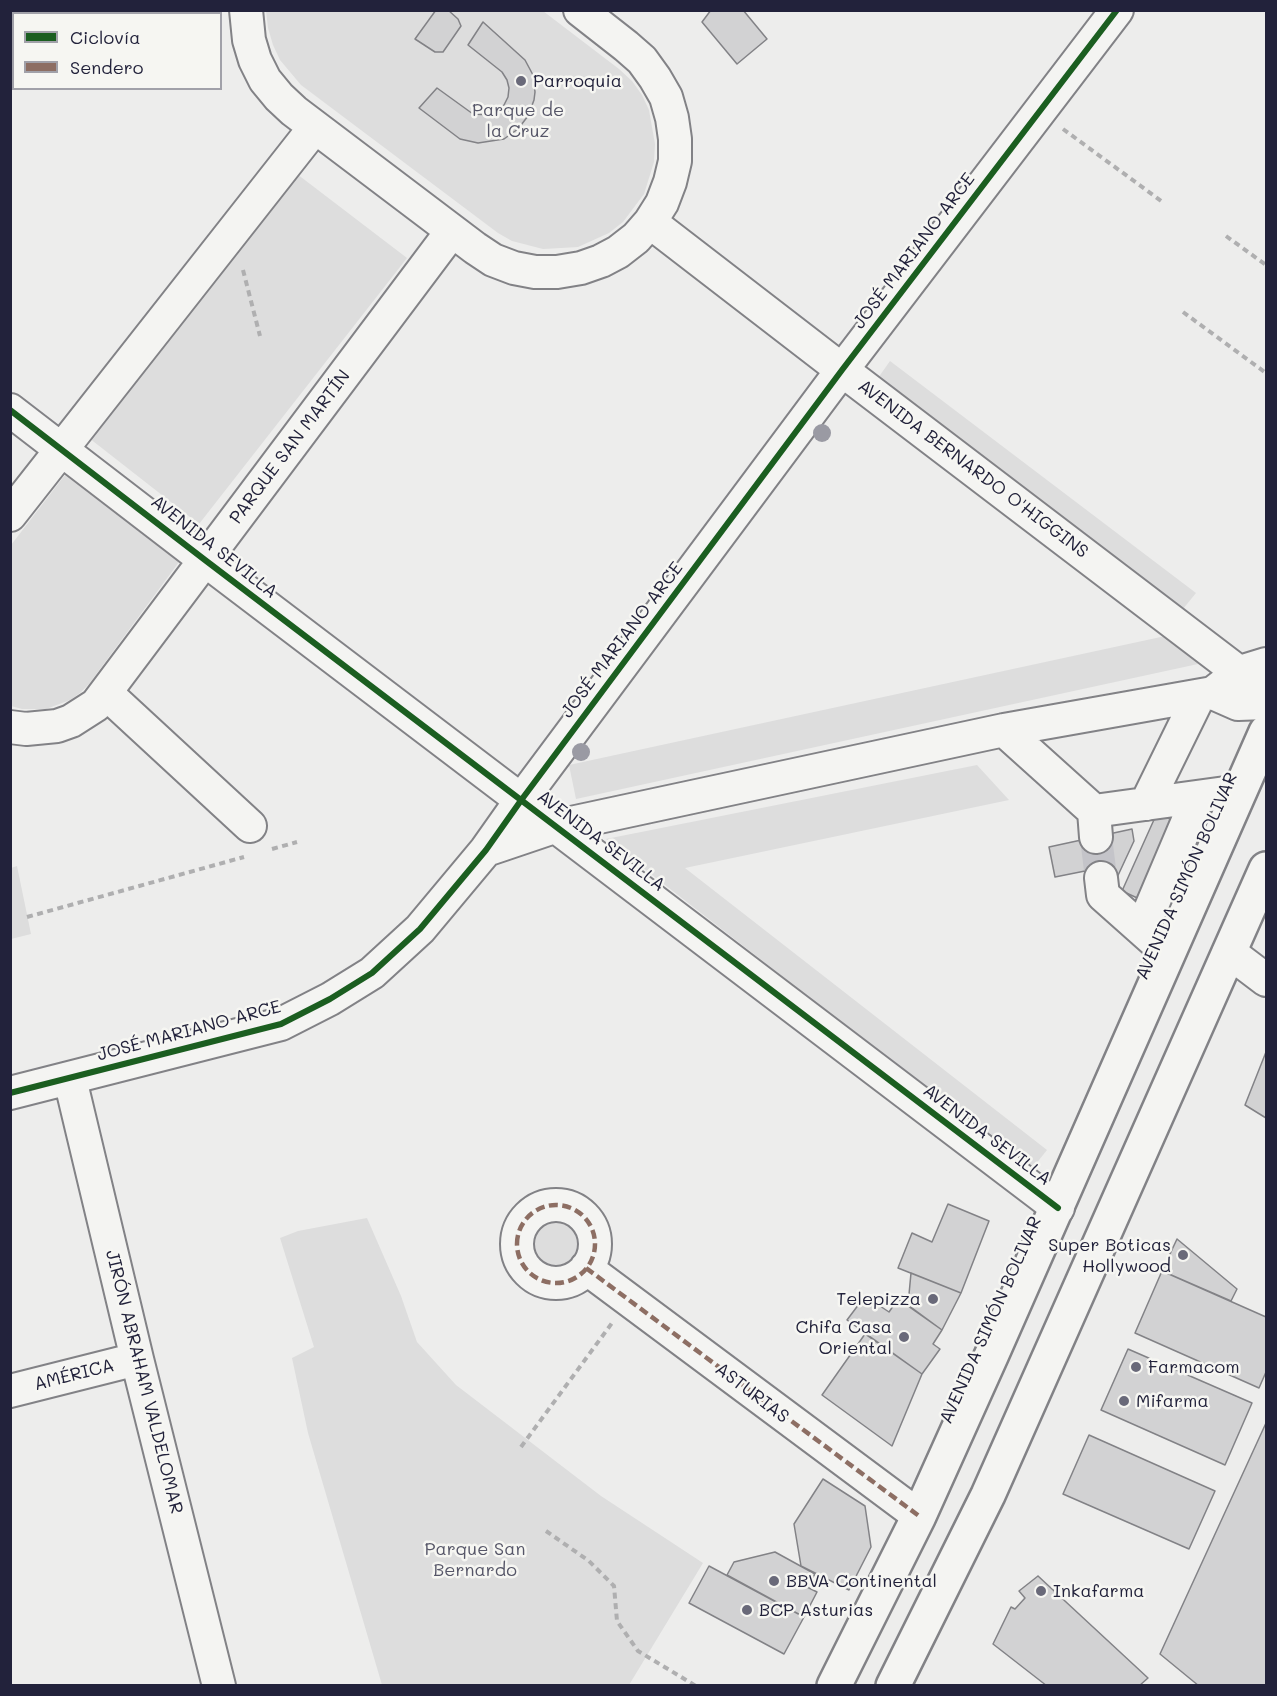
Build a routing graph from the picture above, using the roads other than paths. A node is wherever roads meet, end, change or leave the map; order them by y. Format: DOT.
graph roads {
  1 [pos="246,10"];
  2 [pos="1118,10"];
  3 [pos="600,17"];
  4 [pos="315,127"];
  5 [pos="650,222"];
  6 [pos="452,231"];
  7 [pos="842,370"];
  8 [pos="10,410"];
  9 [pos="62,450"];
  10 [pos="10,515"];
  11 [pos="206,560"];
  12 [pos="1253,668"];
  13 [pos="106,693"];
  14 [pos="1266,693"];
  15 [pos="1206,695"];
  16 [pos="1266,703"];
  17 [pos="10,727"];
  18 [pos="1004,730"];
  19 [pos="1266,732"];
  20 [pos="1240,791"];
  21 [pos="1198,797"];
  22 [pos="522,799"];
  23 [pos="1146,804"];
  24 [pos="557,826"];
  25 [pos="255,844"];
  26 [pos="486,850"];
  27 [pos="1266,869"];
  28 [pos="1101,878"];
  29 [pos="1142,929"];
  30 [pos="1229,952"];
  31 [pos="1169,954"];
  32 [pos="1266,981"];
  33 [pos="70,1078"];
  34 [pos="10,1093"];
  35 [pos="1058,1208"];
  36 [pos="586,1268"];
  37 [pos="137,1359"];
  38 [pos="10,1391"];
  39 [pos="918,1516"];
  40 [pos="219,1686"];
  41 [pos="834,1686"];
  42 [pos="893,1686"];
  1 -- 4 [label="street"];
  2 -- 7 [label="street, JOSÉ MARIANO ARCE"];
  3 -- 5 [label="street"];
  4 -- 6 [label="street"];
  4 -- 9 [label="street"];
  5 -- 6 [label="street"];
  5 -- 7 [label="street, AVENIDA BERNARDO O'HIGGINS"];
  6 -- 11 [label="street, PARQUE SAN MARTÍN"];
  7 -- 12 [label="street, AVENIDA BERNARDO O'HIGGINS"];
  7 -- 22 [label="street, JOSÉ MARIANO ARCE"];
  8 -- 9 [label="street, AVENIDA SEVILLA"];
  9 -- 10 [label="street"];
  9 -- 11 [label="street, AVENIDA SEVILLA"];
  11 -- 13 [label="street, PARQUE SAN MARTÍN"];
  11 -- 22 [label="street, AVENIDA SEVILLA"];
  12 -- 14 [label="street, AVENIDA BERNARDO O'HIGGINS"];
  12 -- 15 [label="street"];
  13 -- 17 [label="street, PARQUE SAN MARTÍN"];
  13 -- 25 [label="street"];
  15 -- 16 [label="street"];
  15 -- 18 [label="street"];
  15 -- 23 [label="street"];
  18 -- 23 [label="street"];
  18 -- 24 [label="street"];
  19 -- 20 [label="main road, AVENIDA SIMÓN BOLIVAR"];
  20 -- 21 [label="street"];
  20 -- 31 [label="main road, AVENIDA SIMÓN BOLIVAR"];
  21 -- 23 [label="street"];
  21 -- 29 [label="street"];
  22 -- 24 [label="street, AVENIDA SEVILLA"];
  22 -- 26 [label="street, JOSÉ MARIANO ARCE"];
  24 -- 26 [label="street"];
  24 -- 35 [label="street, AVENIDA SEVILLA"];
  26 -- 33 [label="street, JOSÉ MARIANO ARCE"];
  27 -- 30 [label="main road"];
  28 -- 29 [label="street"];
  29 -- 31 [label="street"];
  30 -- 32 [label="street"];
  30 -- 42 [label="main road"];
  31 -- 35 [label="main road, AVENIDA SIMÓN BOLIVAR"];
  33 -- 34 [label="street, JOSÉ MARIANO ARCE"];
  33 -- 37 [label="street, JIRÓN ABRAHAM VALDELOMAR"];
  35 -- 39 [label="main road, AVENIDA SIMÓN BOLIVAR"];
  36 -- 39 [label="street, ASTURIAS"];
  37 -- 38 [label="street, AMÉRICA"];
  37 -- 40 [label="street, JIRÓN ABRAHAM VALDELOMAR"];
  39 -- 41 [label="main road, AVENIDA SIMÓN BOLIVAR"];
}
